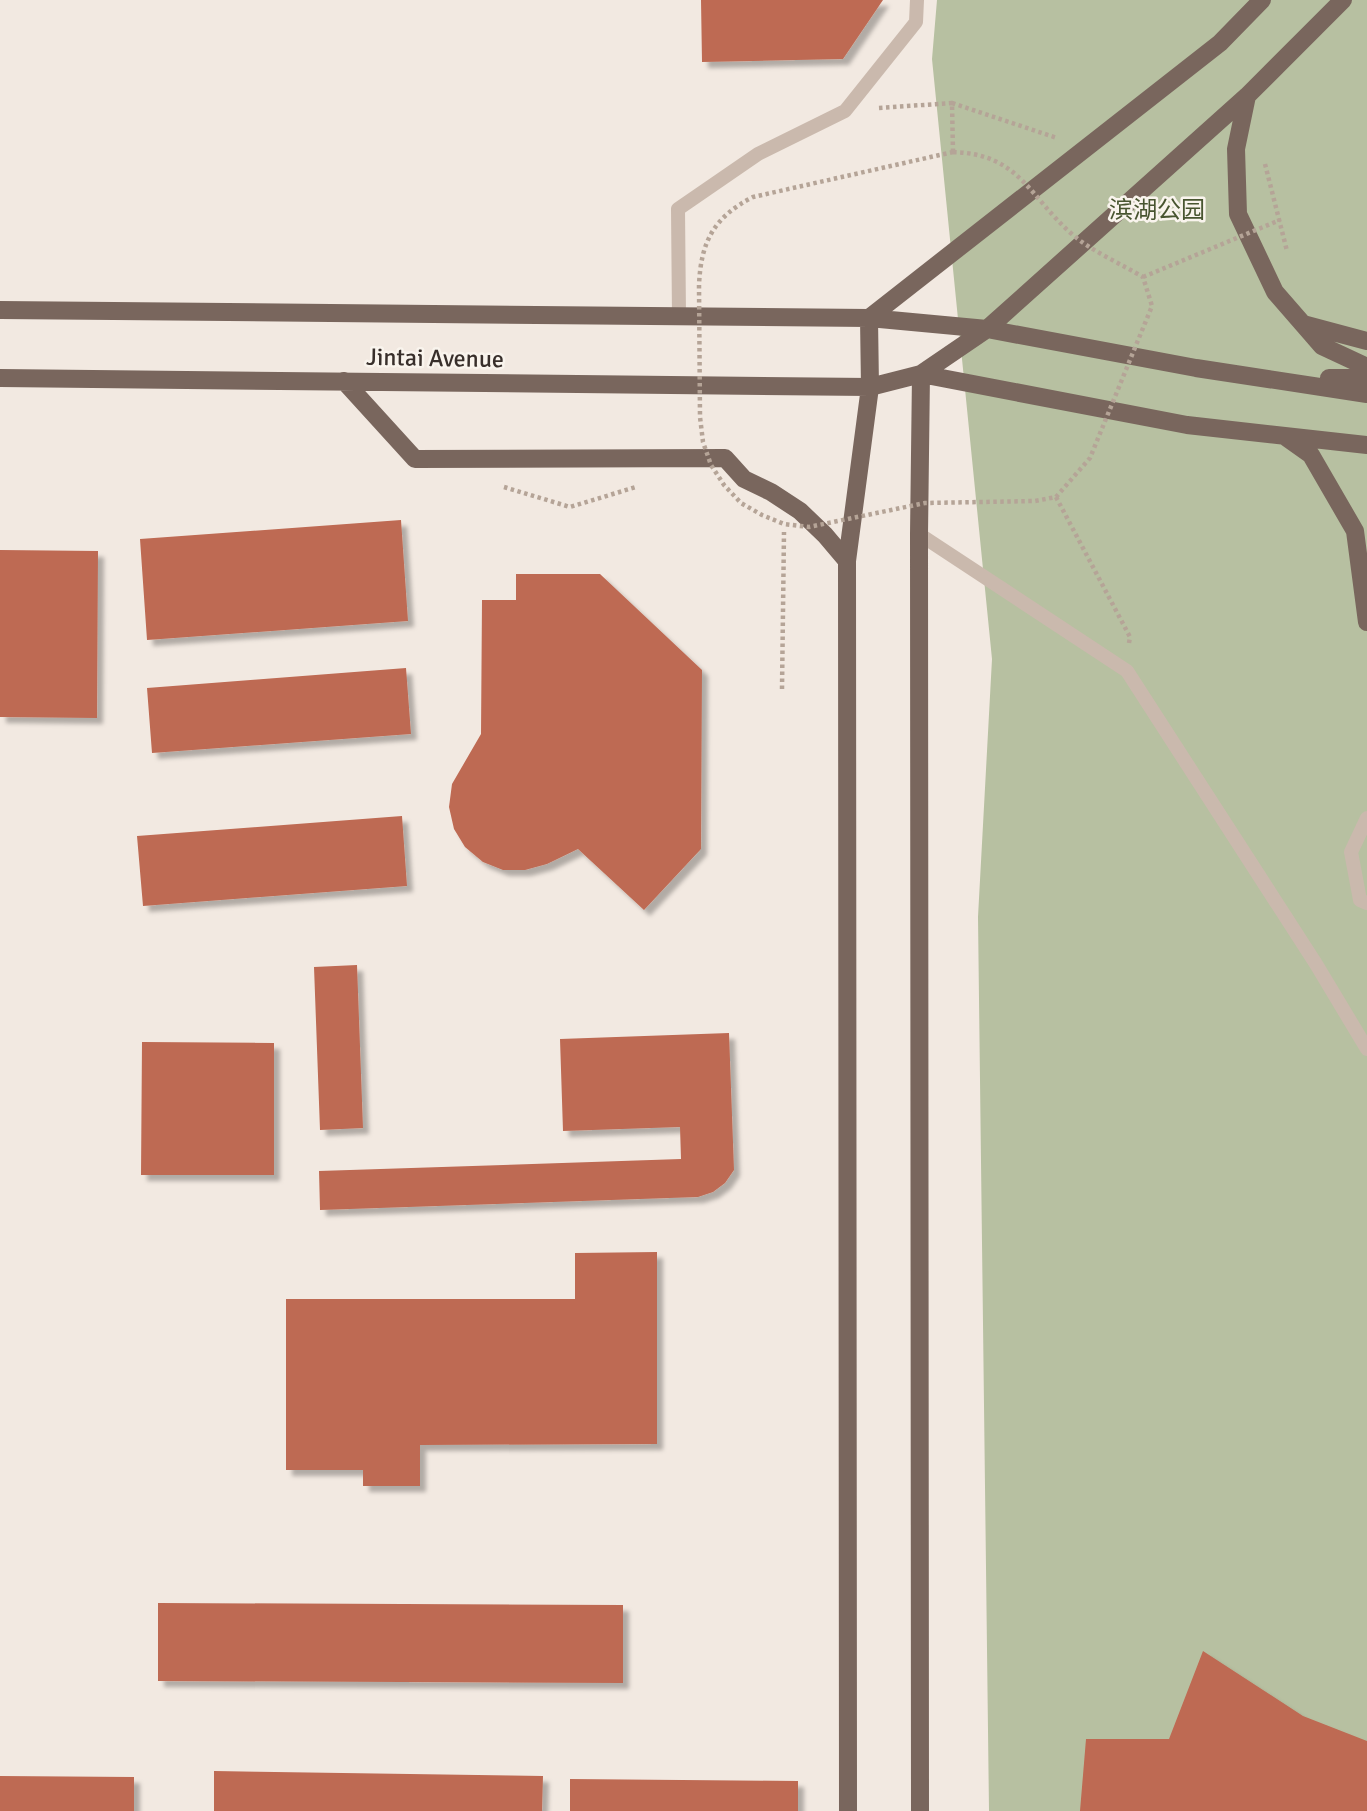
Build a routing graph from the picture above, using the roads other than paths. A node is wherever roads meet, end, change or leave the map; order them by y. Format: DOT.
graph roads {
  1 [pos="917,0"];
  2 [pos="1262,0"];
  3 [pos="1343,0"];
  4 [pos="1247,96"];
  5 [pos="0,310"];
  6 [pos="679,316"];
  7 [pos="869,318"];
  8 [pos="1303,324"];
  9 [pos="987,329"];
  10 [pos="1367,341"];
  11 [pos="1367,367"];
  12 [pos="1196,368"];
  13 [pos="921,374"];
  14 [pos="0,378"];
  15 [pos="1367,378"];
  16 [pos="344,382"];
  17 [pos="870,387"];
  18 [pos="1367,394"];
  19 [pos="1284,436"];
  20 [pos="1367,445"];
  21 [pos="919,534"];
  22 [pos="846,561"];
  23 [pos="1367,622"];
  24 [pos="1367,817"];
  25 [pos="1367,903"];
  26 [pos="1367,1049"];
  27 [pos="848,1811"];
  28 [pos="920,1811"];
  1 -- 6 [label="lane"];
  2 -- 7 [label="main road"];
  3 -- 4 [label="main road"];
  4 -- 8 [label="main road"];
  4 -- 9 [label="main road"];
  5 -- 6 [label="main road, Jintai Avenue"];
  6 -- 7 [label="main road, Jintai Avenue"];
  7 -- 9 [label="main road, Jintai Avenue"];
  7 -- 17 [label="main road"];
  8 -- 10 [label="main road"];
  8 -- 11 [label="main road"];
  9 -- 12 [label="main road, Jintai Avenue"];
  9 -- 13 [label="main road"];
  12 -- 15 [label="main road"];
  12 -- 18 [label="main road"];
  13 -- 17 [label="main road, Jintai Avenue"];
  13 -- 19 [label="main road"];
  13 -- 21 [label="main road"];
  14 -- 16 [label="main road, Jintai Avenue"];
  16 -- 17 [label="main road, Jintai Avenue"];
  16 -- 22 [label="main road"];
  17 -- 22 [label="main road"];
  19 -- 20 [label="main road"];
  19 -- 23 [label="main road"];
  21 -- 26 [label="lane"];
  21 -- 28 [label="main road"];
  22 -- 27 [label="main road"];
  24 -- 25 [label="lane"];
}
